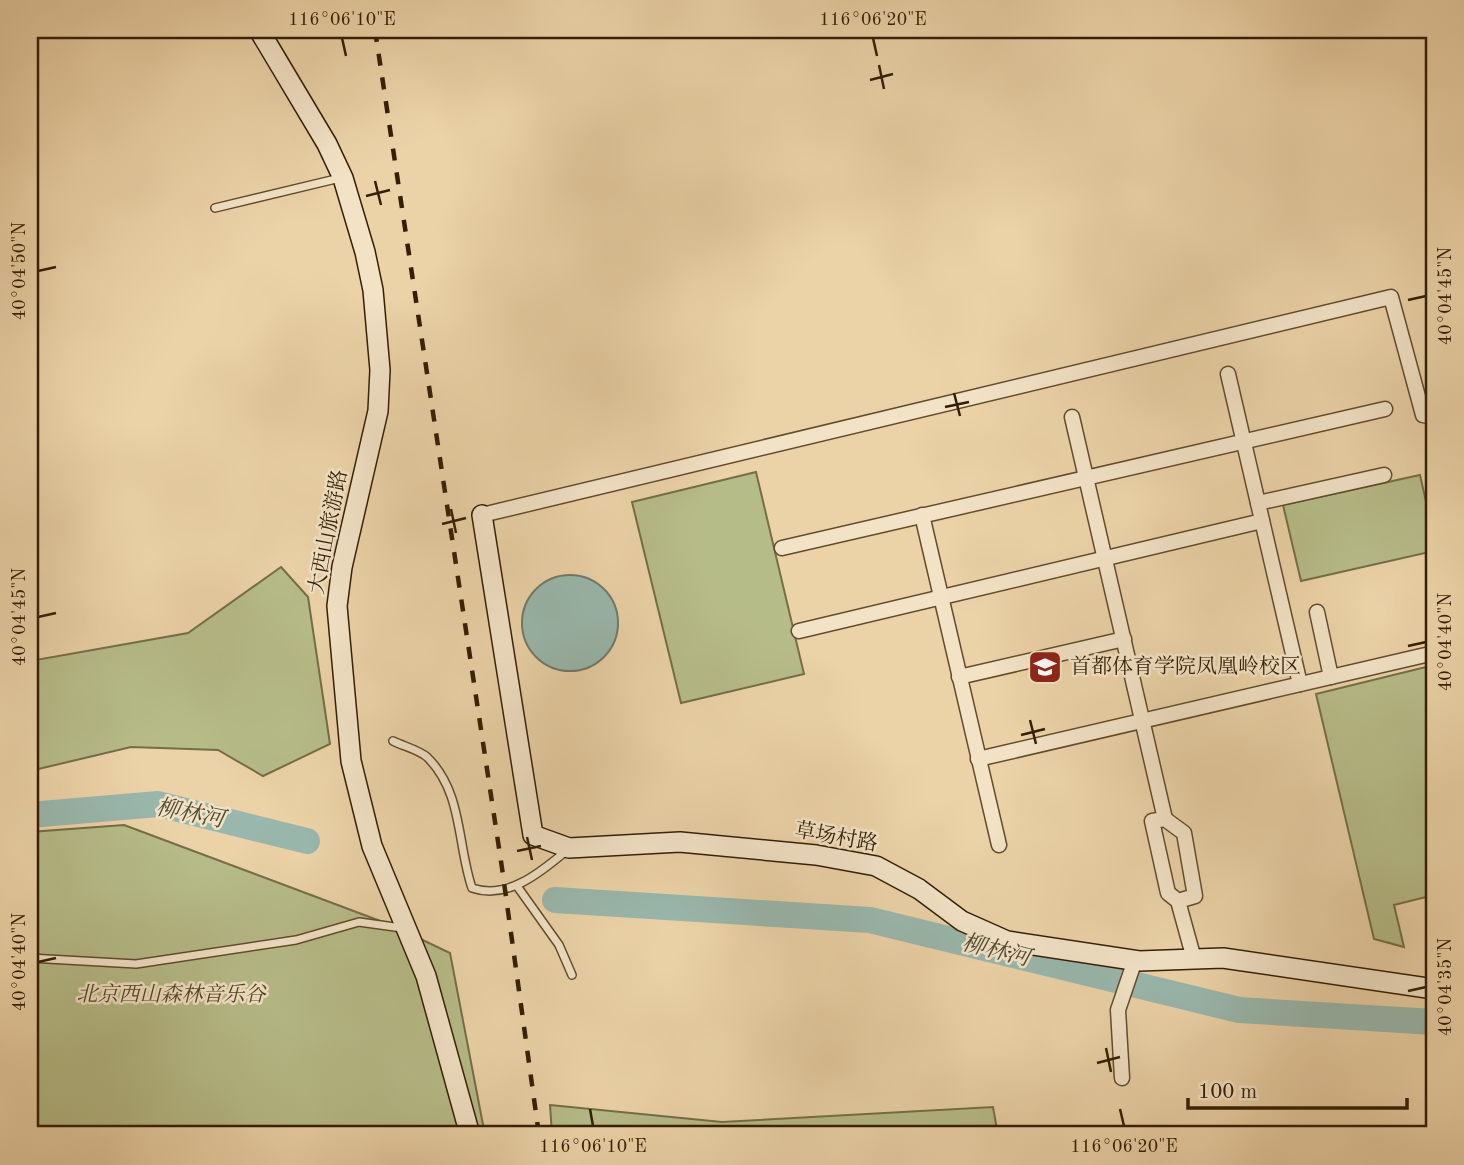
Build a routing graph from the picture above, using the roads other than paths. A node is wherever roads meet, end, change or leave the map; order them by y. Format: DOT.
graph roads {
  1 [pos="259,30"];
  2 [pos="343,178"];
  3 [pos="215,208"];
  4 [pos="1228,374"];
  5 [pos="1385,409"];
  6 [pos="1072,417"];
  7 [pos="1434,417"];
  8 [pos="1243,441"];
  9 [pos="1384,475"];
  10 [pos="1086,478"];
  11 [pos="1258,503"];
  12 [pos="482,515"];
  13 [pos="922,515"];
  14 [pos="1262,521"];
  15 [pos="782,548"];
  16 [pos="1105,558"];
  17 [pos="941,598"];
  18 [pos="1317,612"];
  19 [pos="799,631"];
  20 [pos="1124,639"];
  21 [pos="1434,653"];
  22 [pos="959,677"];
  23 [pos="1331,677"];
  24 [pos="1300,684"];
  25 [pos="1143,721"];
  26 [pos="393,741"];
  27 [pos="978,759"];
  28 [pos="1165,819"];
  29 [pos="999,845"];
  30 [pos="569,848"];
  31 [pos="517,886"];
  32 [pos="1178,901"];
  33 [pos="406,928"];
  34 [pos="30,958"];
  35 [pos="1194,959"];
  36 [pos="1133,965"];
  37 [pos="572,975"];
  38 [pos="1434,989"];
  39 [pos="1122,1078"];
  40 [pos="470,1135"];
  1 -- 2 [label="street, 大西山旅游路"];
  2 -- 3 [label="lane"];
  2 -- 33 [label="street, 大西山旅游路"];
  4 -- 8 [label="street"];
  5 -- 8 [label="street"];
  6 -- 10 [label="street"];
  7 -- 12 [label="street"];
  8 -- 10 [label="street"];
  8 -- 11 [label="street"];
  9 -- 11 [label="street"];
  10 -- 13 [label="street"];
  10 -- 16 [label="street"];
  11 -- 14 [label="street"];
  12 -- 30 [label="street, 草场村路"];
  13 -- 15 [label="street"];
  13 -- 17 [label="street"];
  14 -- 16 [label="street"];
  14 -- 24 [label="street"];
  16 -- 17 [label="street"];
  16 -- 20 [label="street"];
  17 -- 19 [label="street"];
  17 -- 22 [label="street"];
  18 -- 23 [label="street"];
  20 -- 22 [label="street"];
  20 -- 25 [label="street"];
  21 -- 23 [label="street"];
  22 -- 27 [label="street"];
  23 -- 24 [label="street"];
  24 -- 25 [label="street"];
  25 -- 27 [label="street"];
  25 -- 28 [label="street"];
  26 -- 31 [label="lane"];
  27 -- 29 [label="street"];
  28 -- 32 [label="street"];
  28 -- 32 [label="street"];
  30 -- 31 [label="lane"];
  30 -- 36 [label="street, 草场村路"];
  31 -- 37 [label="lane"];
  32 -- 35 [label="street"];
  33 -- 34 [label="lane"];
  33 -- 40 [label="street, 大西山旅游路"];
  35 -- 36 [label="street, 草场村路"];
  35 -- 38 [label="street, 草场村路"];
  36 -- 39 [label="street"];
}
